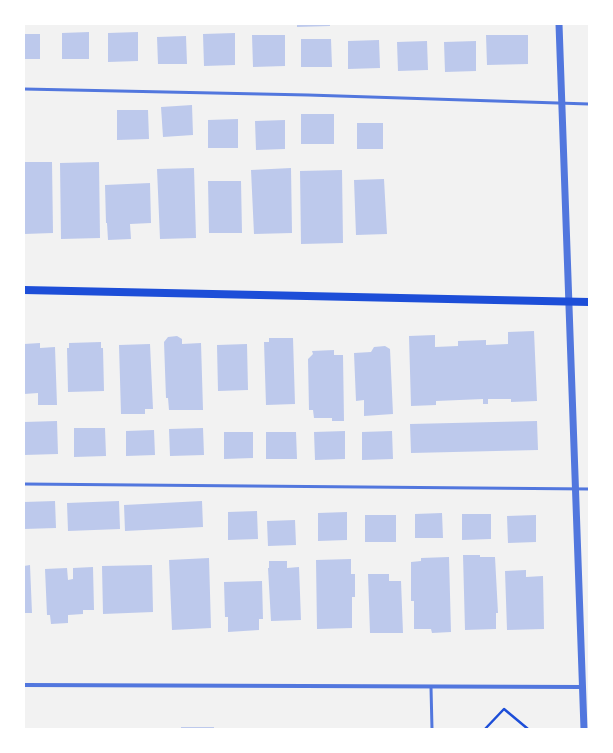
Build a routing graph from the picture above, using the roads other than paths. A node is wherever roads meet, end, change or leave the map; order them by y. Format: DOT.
graph roads {
  1 [pos="559,24"];
  2 [pos="24,89"];
  3 [pos="562,103"];
  4 [pos="589,104"];
  5 [pos="24,290"];
  6 [pos="569,302"];
  7 [pos="589,302"];
  8 [pos="24,484"];
  9 [pos="576,489"];
  10 [pos="589,489"];
  11 [pos="24,685"];
  12 [pos="431,687"];
  13 [pos="583,687"];
  14 [pos="432,729"];
  15 [pos="584,729"];
  1 -- 3 [label="street"];
  2 -- 3 [label="lane"];
  3 -- 4 [label="lane"];
  3 -- 6 [label="street"];
  5 -- 6 [label="main road"];
  6 -- 7 [label="main road"];
  6 -- 9 [label="street"];
  8 -- 9 [label="lane"];
  9 -- 10 [label="lane"];
  9 -- 13 [label="street"];
  11 -- 12 [label="street"];
  12 -- 13 [label="street"];
  12 -- 14 [label="lane"];
  13 -- 15 [label="street"];
}
